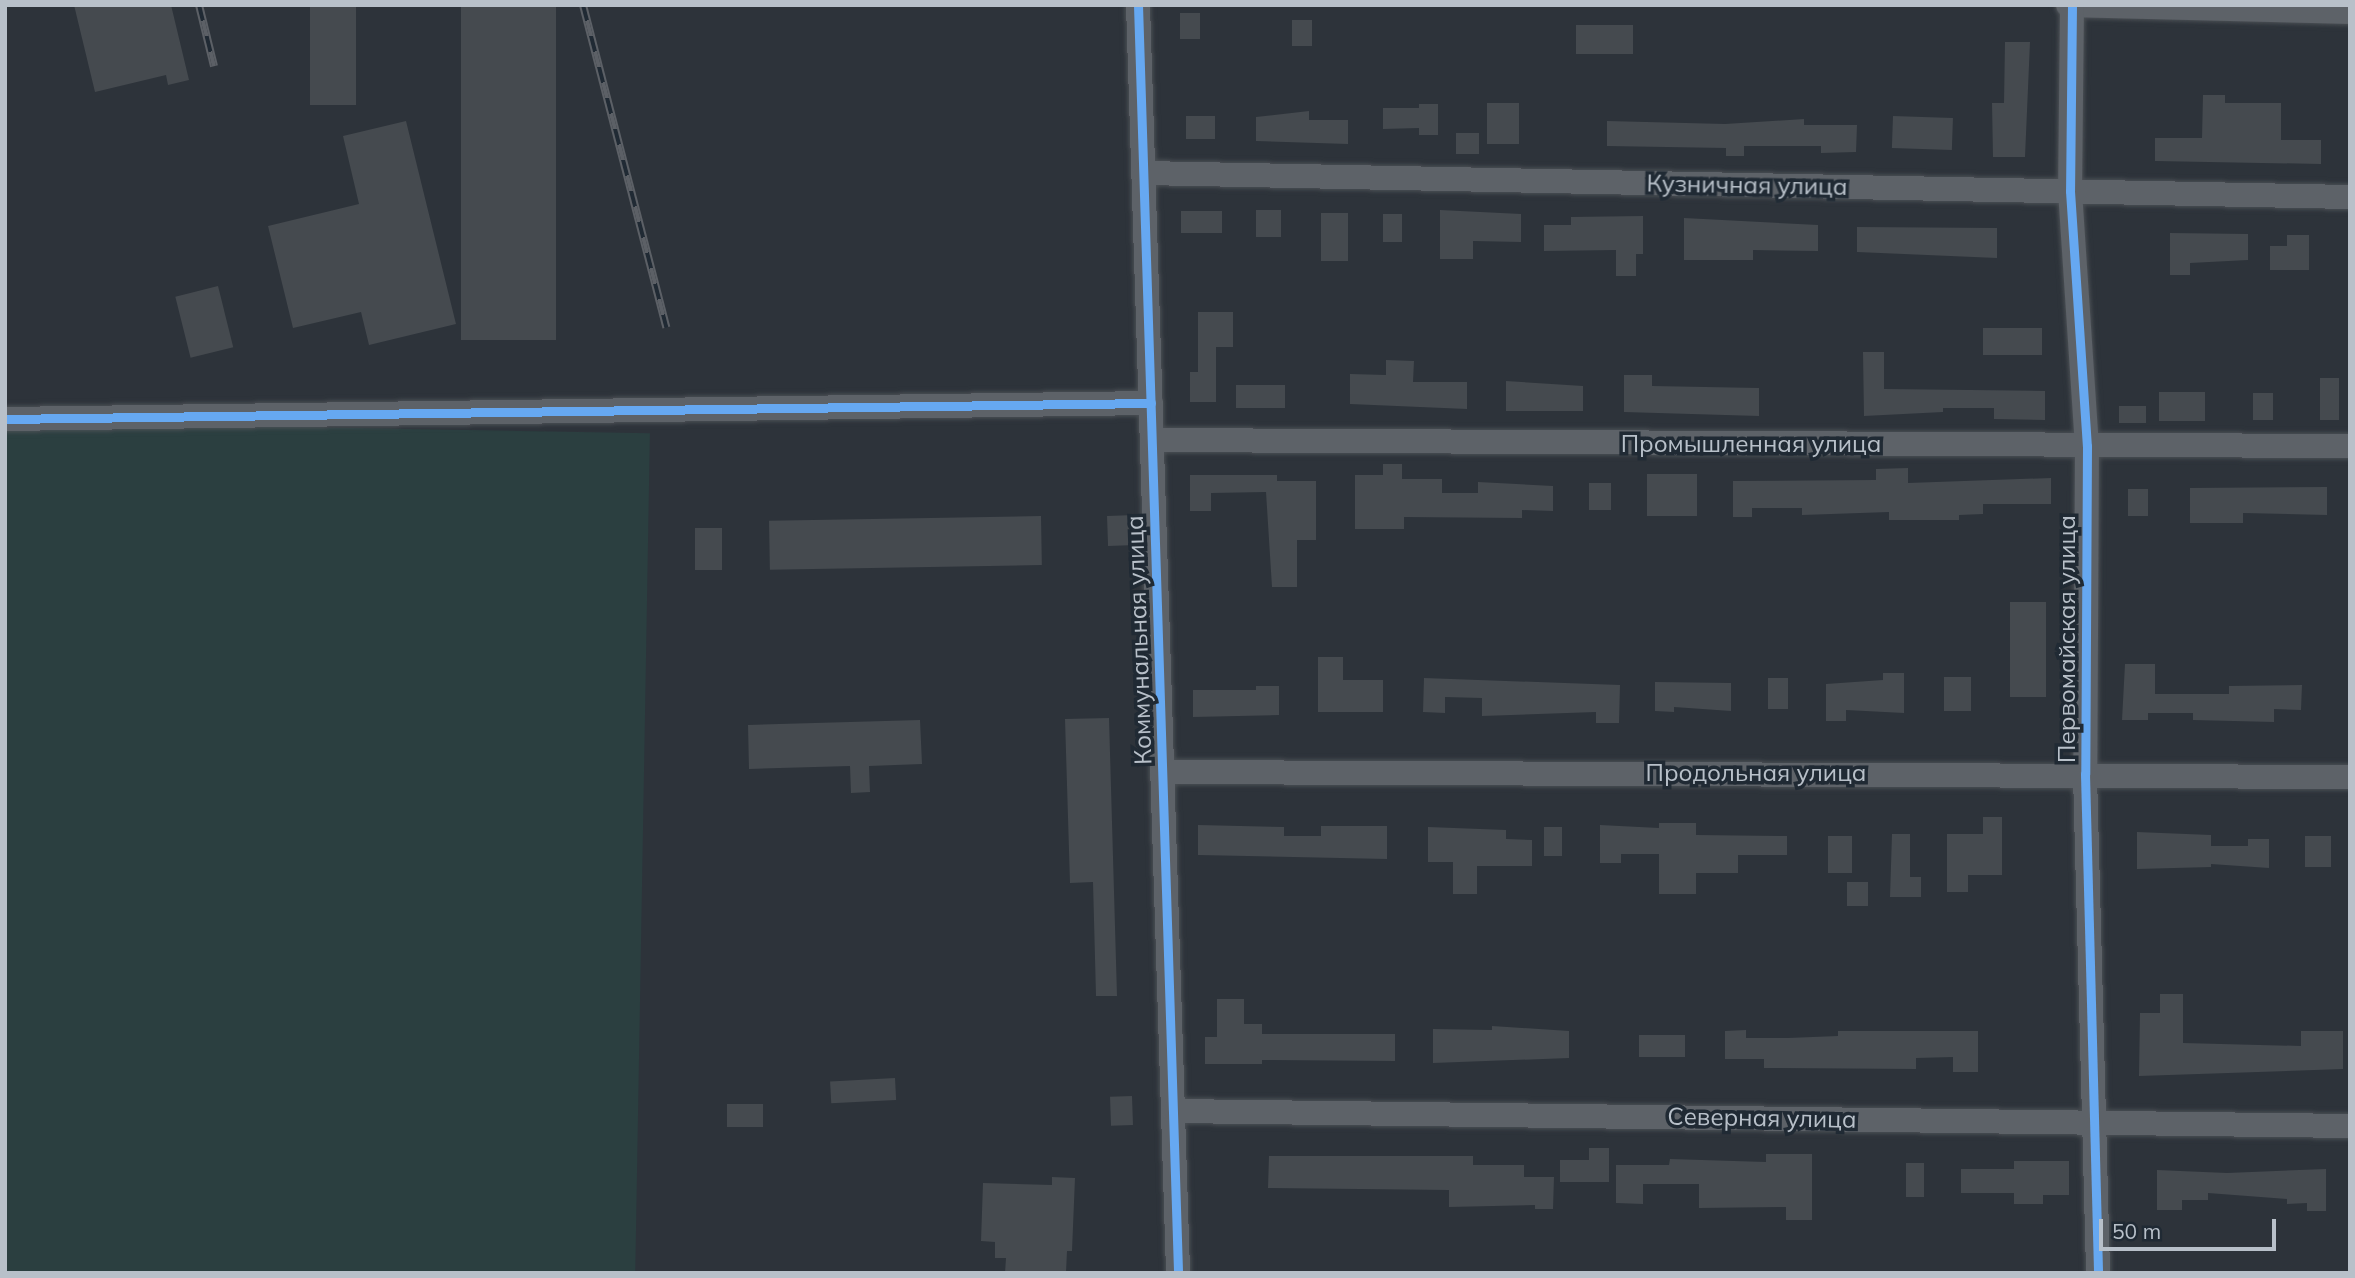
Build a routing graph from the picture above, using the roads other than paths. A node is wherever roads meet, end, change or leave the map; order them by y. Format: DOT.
graph roads {
  1 [pos="1138,5"];
  2 [pos="2070,5"];
  3 [pos="2350,12"];
  4 [pos="1144,173"];
  5 [pos="2070,191"];
  6 [pos="2350,197"];
  7 [pos="1151,403"];
  8 [pos="5,419"];
  9 [pos="1153,440"];
  10 [pos="2087,446"];
  11 [pos="2350,446"];
  12 [pos="1162,772"];
  13 [pos="2085,774"];
  14 [pos="2350,777"];
  15 [pos="1174,1111"];
  16 [pos="2096,1122"];
  17 [pos="2350,1126"];
  18 [pos="1178,1273"];
  19 [pos="2098,1273"];
  1 -- 4 [label="street, Коммунальная улица"];
  2 -- 3 [label="street"];
  2 -- 5 [label="street, Первомайская улица"];
  4 -- 5 [label="street, Кузничная улица"];
  4 -- 7 [label="street, Коммунальная улица"];
  5 -- 6 [label="street, Кузничная улица"];
  5 -- 10 [label="street, Первомайская улица"];
  7 -- 8 [label="street"];
  7 -- 9 [label="street, Коммунальная улица"];
  9 -- 10 [label="street, Промышленная улица"];
  9 -- 12 [label="street, Коммунальная улица"];
  10 -- 11 [label="street, Промышленная улица"];
  10 -- 13 [label="street, Первомайская улица"];
  12 -- 13 [label="street, Продольная улица"];
  12 -- 15 [label="street, Коммунальная улица"];
  13 -- 14 [label="street, Продольная улица"];
  13 -- 16 [label="street, Первомайская улица"];
  15 -- 16 [label="street, Северная улица"];
  15 -- 18 [label="street, Коммунальная улица"];
  16 -- 17 [label="street, Северная улица"];
  16 -- 19 [label="street, Первомайская улица"];
}
